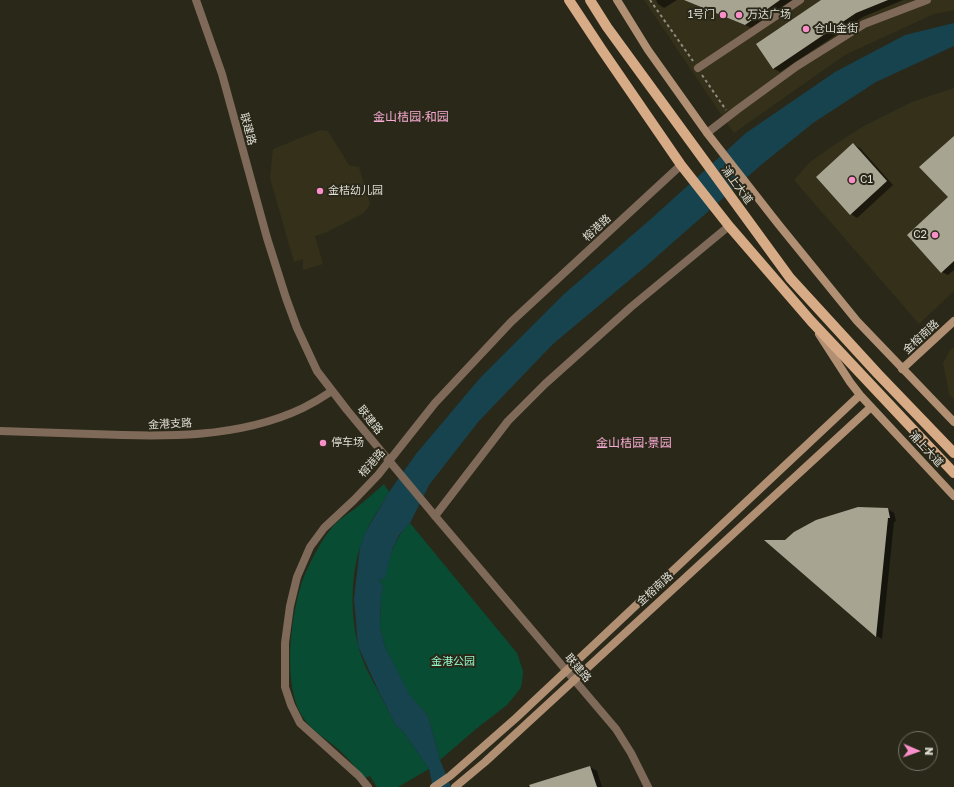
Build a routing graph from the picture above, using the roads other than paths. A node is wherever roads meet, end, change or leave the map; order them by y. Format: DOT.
graph roads {
  1 [pos="196,0"];
  2 [pos="569,0"];
  3 [pos="590,0"];
  4 [pos="617,0"];
  5 [pos="800,0"];
  6 [pos="927,0"];
  7 [pos="698,68"];
  8 [pos="707,133"];
  9 [pos="682,165"];
  10 [pos="729,226"];
  11 [pos="811,321"];
  12 [pos="954,321"];
  13 [pos="902,369"];
  14 [pos="332,391"];
  15 [pos="860,395"];
  16 [pos="871,407"];
  17 [pos="954,422"];
  18 [pos="0,431"];
  19 [pos="954,453"];
  20 [pos="389,461"];
  21 [pos="954,473"];
  22 [pos="954,496"];
  23 [pos="435,516"];
  24 [pos="566,671"];
  25 [pos="574,680"];
  26 [pos="368,787"];
  27 [pos="434,787"];
  28 [pos="455,787"];
  29 [pos="648,787"];
  1 -- 14 [label="street, 联建路"];
  2 -- 9 [label="main road, 浦上大道"];
  3 -- 19 [label="main road, 浦上大道"];
  4 -- 8 [label="main road"];
  5 -- 7 [label="street"];
  6 -- 8 [label="street"];
  8 -- 13 [label="main road"];
  9 -- 10 [label="main road, 浦上大道"];
  9 -- 20 [label="street, 榕港路"];
  10 -- 11 [label="main road, 浦上大道"];
  10 -- 23 [label="street"];
  11 -- 15 [label="main road, 浦上大道"];
  11 -- 21 [label="main road, 浦上大道"];
  12 -- 13 [label="main road, 金榕南路"];
  13 -- 17 [label="main road"];
  14 -- 18 [label="street, 金港支路"];
  14 -- 20 [label="street, 联建路"];
  15 -- 16 [label="main road, 浦上大道"];
  15 -- 24 [label="main road"];
  16 -- 22 [label="main road, 浦上大道"];
  16 -- 25 [label="main road, 金榕南路"];
  20 -- 23 [label="street, 联建路"];
  20 -- 26 [label="street, 榕港路"];
  23 -- 24 [label="street, 联建路"];
  24 -- 25 [label="street, 联建路"];
  24 -- 27 [label="main road"];
  25 -- 28 [label="main road, 金榕南路"];
  25 -- 29 [label="street, 联建路"];
}
